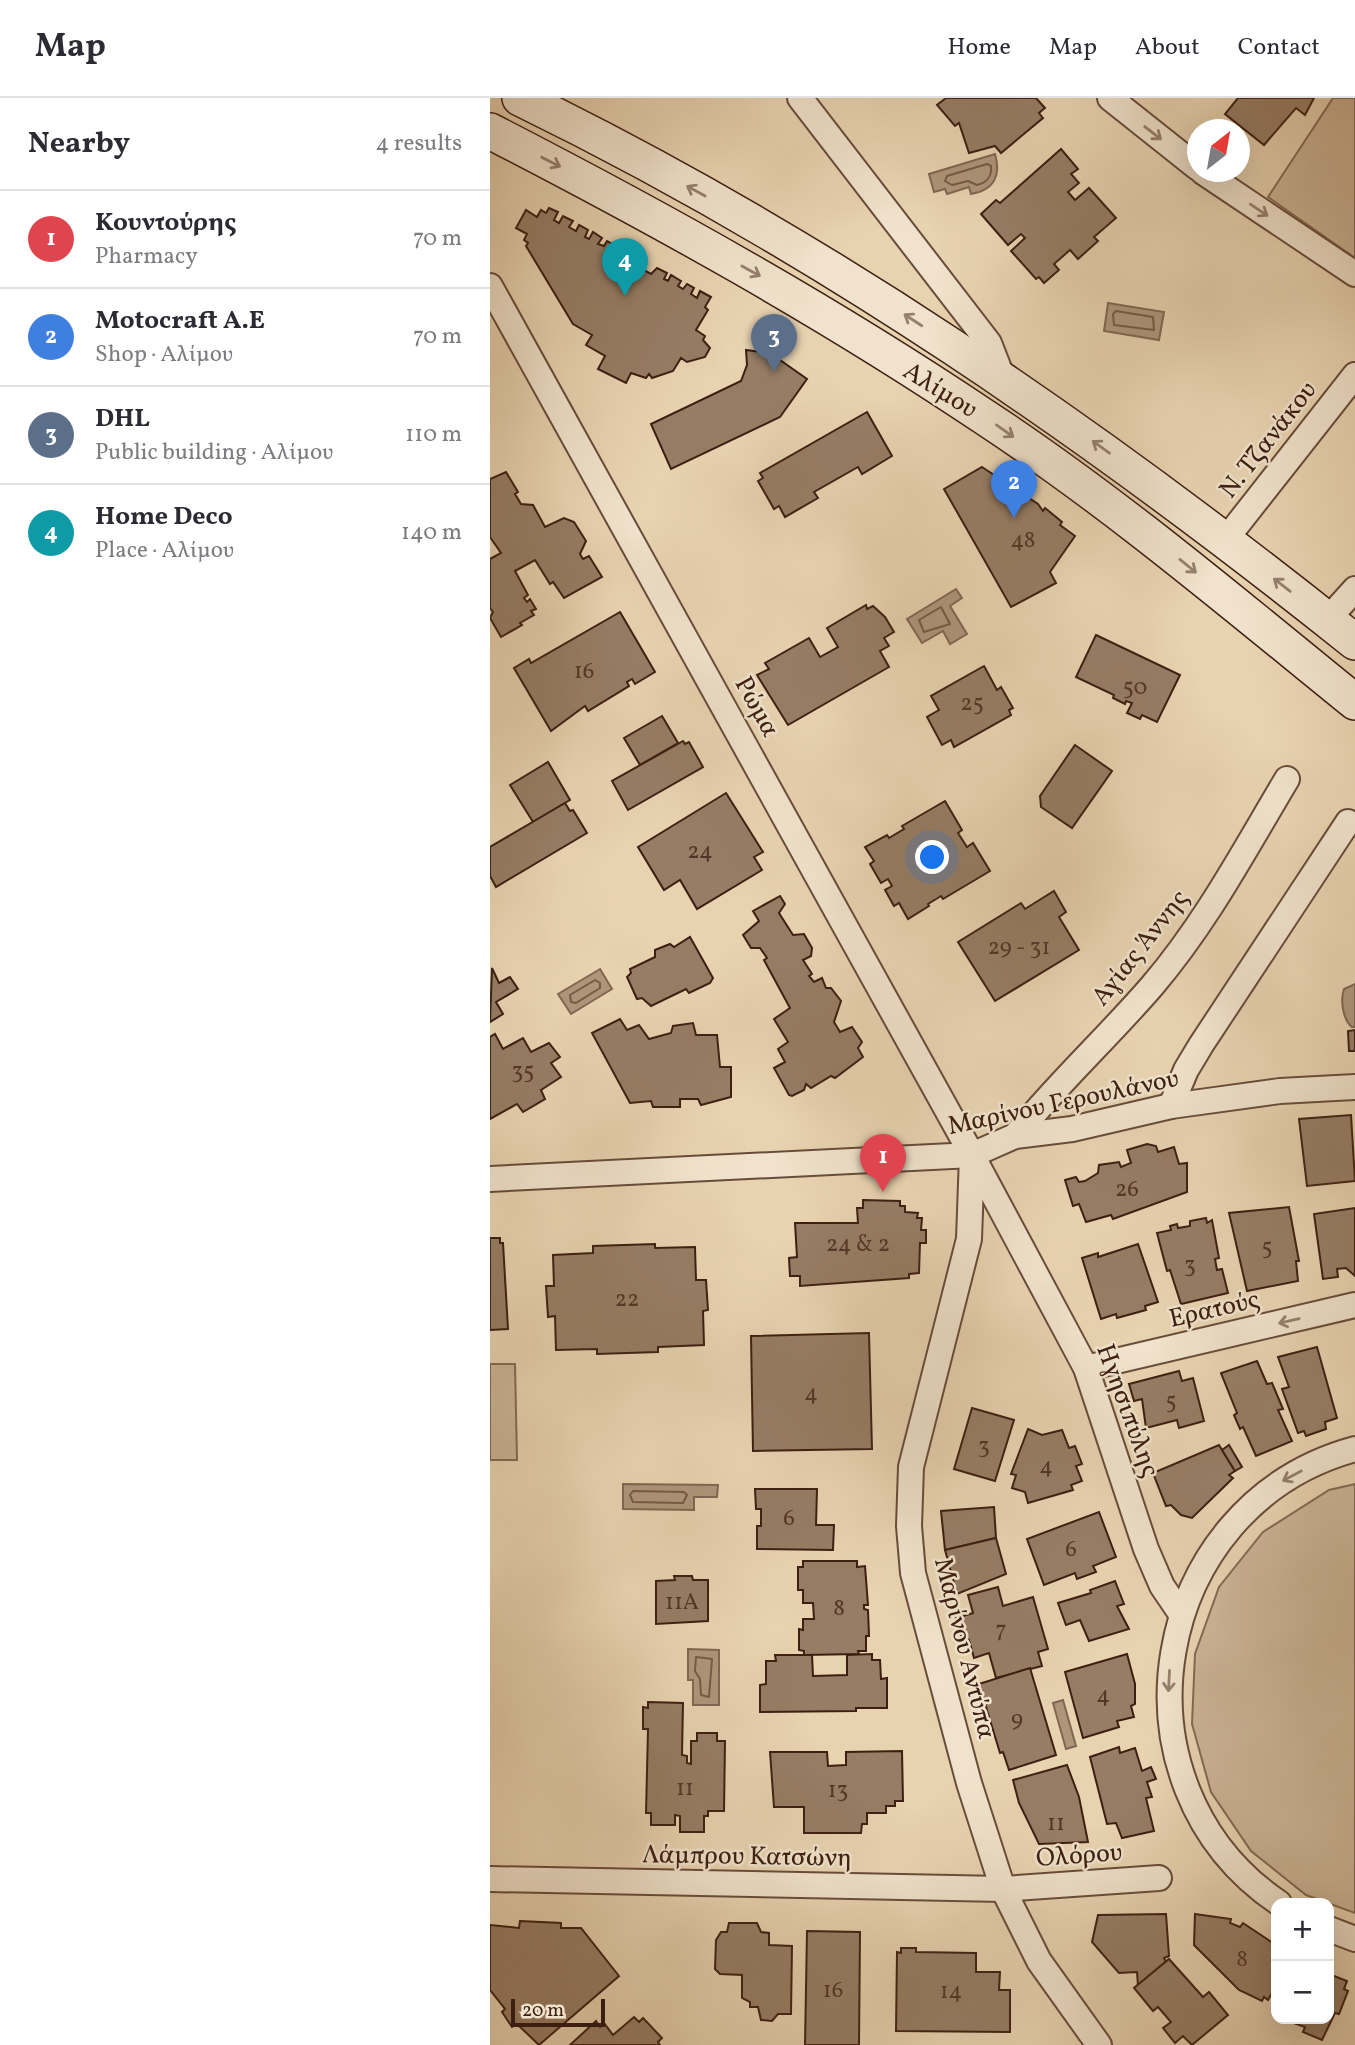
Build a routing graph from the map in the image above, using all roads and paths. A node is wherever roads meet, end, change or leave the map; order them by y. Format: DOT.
graph roads {
  1 [pos="520,98"];
  2 [pos="800,98"];
  3 [pos="1110,98"];
  4 [pos="490,131"];
  5 [pos="1187,159"];
  6 [pos="1218,182"];
  7 [pos="1355,274"];
  8 [pos="490,286"];
  9 [pos="1355,375"];
  10 [pos="1003,379"];
  11 [pos="1226,540"];
  12 [pos="1355,589"];
  13 [pos="1327,620"];
  14 [pos="1355,642"];
  15 [pos="1355,702"];
  16 [pos="1287,779"];
  17 [pos="1348,822"];
  18 [pos="1355,1087"];
  19 [pos="1171,1106"];
  20 [pos="1015,1136"];
  21 [pos="972,1155"];
  22 [pos="490,1179"];
  23 [pos="1355,1305"];
  24 [pos="1086,1368"];
  25 [pos="1355,1449"];
  26 [pos="1181,1614"];
  27 [pos="1159,1878"];
  28 [pos="490,1880"];
  29 [pos="1003,1889"];
  30 [pos="1273,1898"];
  31 [pos="1334,1931"];
  32 [pos="1355,1940"];
  33 [pos="1099,2045"];
  10 -- 1 [label="main road, Αλίμου, one-way"];
  2 -- 10 [label="street"];
  3 -- 5 [label="street, one-way"];
  4 -- 15 [label="main road, Αλίμου, one-way"];
  6 -- 7 [label="street, one-way"];
  8 -- 21 [label="street, Ρώμα"];
  9 -- 11 [label="street, Ν. Τζανάκου"];
  11 -- 10 [label="main road, Αλίμου, one-way"];
  13 -- 11 [label="main road, Αλίμου, one-way"];
  12 -- 13 [label="street"];
  13 -- 14 [label="main road, Αλίμου"];
  16 -- 20 [label="street, Αγίας Άννης"];
  17 -- 19 [label="street"];
  18 -- 19 [label="street, Μαρίνου Γερουλάνου"];
  19 -- 20 [label="street, Μαρίνου Γερουλάνου"];
  20 -- 21 [label="street, Μαρίνου Γερουλάνου"];
  21 -- 22 [label="street, Μαρίνου Γερουλάνου"];
  21 -- 24 [label="street, Ηγησιπύλης"];
  21 -- 29 [label="street, Μαρίνου Αντύπα"];
  23 -- 24 [label="street, Ερατούς, one-way"];
  24 -- 26 [label="street, Ηγησιπύλης"];
  25 -- 26 [label="street, one-way"];
  26 -- 30 [label="street, one-way"];
  27 -- 29 [label="street, Ολόρου"];
  28 -- 29 [label="street, Λάμπρου Κατσώνη"];
  29 -- 33 [label="street, Μαρίνου Αντύπα"];
  31 -- 32 [label="street"];
}
